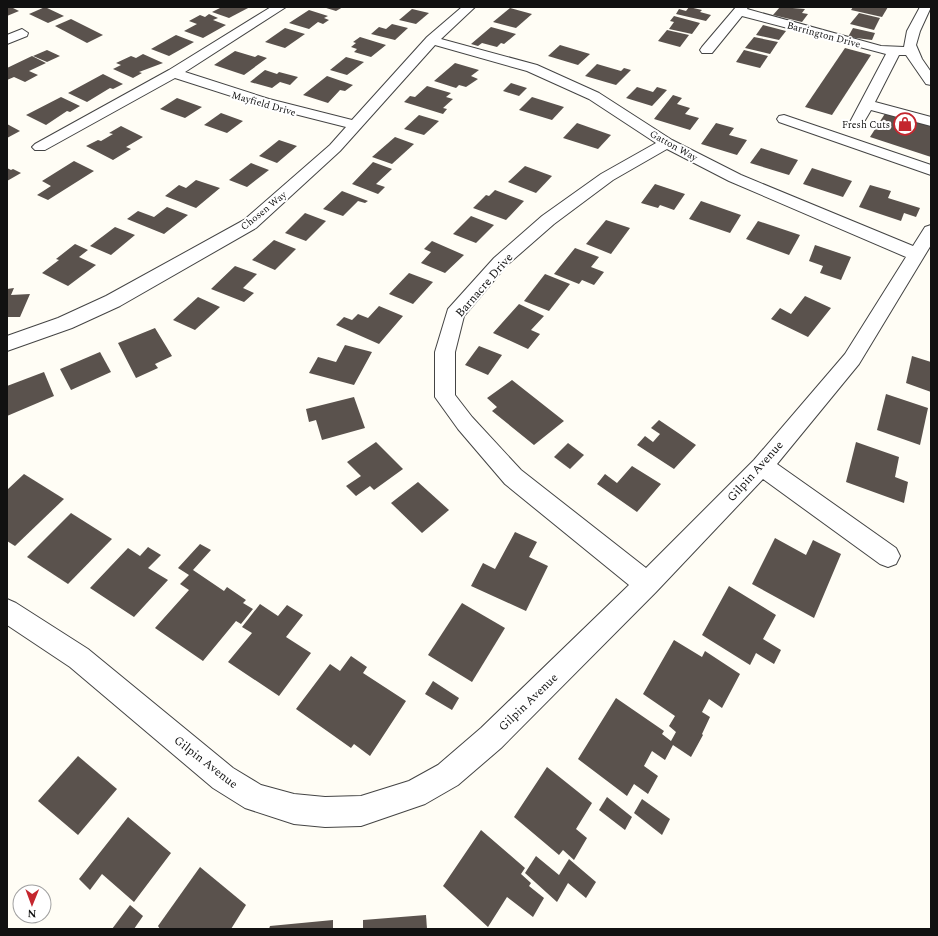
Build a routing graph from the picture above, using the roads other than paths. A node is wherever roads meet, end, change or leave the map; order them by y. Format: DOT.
graph roads {
  1 [pos="280,7"];
  2 [pos="469,7"];
  3 [pos="926,7"];
  4 [pos="741,9"];
  5 [pos="22,33"];
  6 [pos="7,40"];
  7 [pos="432,40"];
  8 [pos="707,50"];
  9 [pos="894,51"];
  10 [pos="910,51"];
  11 [pos="174,73"];
  12 [pos="931,81"];
  13 [pos="867,104"];
  14 [pos="784,119"];
  15 [pos="931,122"];
  16 [pos="856,124"];
  17 [pos="356,125"];
  18 [pos="25,139"];
  19 [pos="667,143"];
  20 [pos="931,170"];
  21 [pos="931,232"];
  22 [pos="917,255"];
  23 [pos="7,344"];
  24 [pos="762,466"];
  25 [pos="888,556"];
  26 [pos="647,584"];
  27 [pos="7,611"];
  1 -- 11 [label="street"];
  2 -- 7 [label="street, Chosen Way"];
  3 -- 10 [label="street"];
  4 -- 8 [label="street, Barrington Drive"];
  4 -- 9 [label="street, Barrington Drive"];
  5 -- 6 [label="street"];
  7 -- 17 [label="street, Chosen Way"];
  7 -- 19 [label="street, Gatton Way"];
  9 -- 10 [label="street, Barrington Drive"];
  9 -- 13 [label="street"];
  10 -- 12 [label="street"];
  11 -- 17 [label="street, Mayfield Drive"];
  11 -- 18 [label="street"];
  13 -- 15 [label="street"];
  13 -- 16 [label="street"];
  14 -- 20 [label="street"];
  17 -- 23 [label="street, Chosen Way"];
  19 -- 22 [label="street, Gatton Way"];
  19 -- 26 [label="street, Barnacre Drive"];
  21 -- 22 [label="street, Gilpin Avenue"];
  22 -- 24 [label="street, Gilpin Avenue"];
  24 -- 25 [label="street"];
  24 -- 26 [label="street, Gilpin Avenue"];
  26 -- 27 [label="street, Gilpin Avenue"];
}
